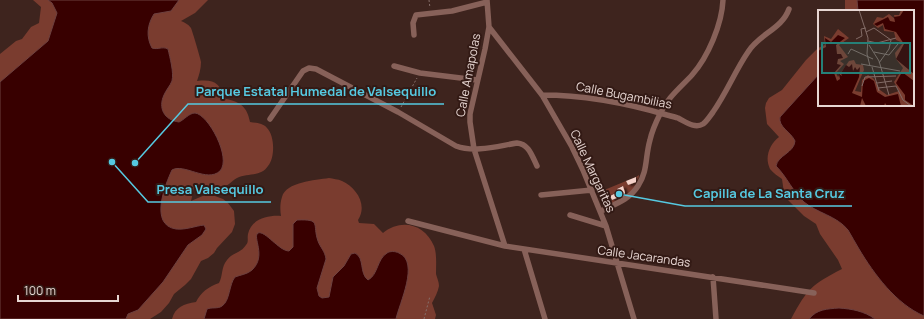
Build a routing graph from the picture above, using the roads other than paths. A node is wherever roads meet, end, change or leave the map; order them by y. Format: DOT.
graph roads {
  1 [pos="723,0"];
  2 [pos="487,1"];
  3 [pos="790,9"];
  4 [pos="489,27"];
  5 [pos="414,34"];
  6 [pos="394,66"];
  7 [pos="477,80"];
  8 [pos="542,95"];
  9 [pos="660,113"];
  10 [pos="270,119"];
  11 [pos="474,149"];
  12 [pos="537,166"];
  13 [pos="592,190"];
  14 [pos="541,194"];
  15 [pos="601,211"];
  16 [pos="570,215"];
  17 [pos="408,221"];
  18 [pos="606,226"];
  19 [pos="505,246"];
  20 [pos="524,249"];
  21 [pos="617,263"];
  22 [pos="713,276"];
  23 [pos="814,293"];
  24 [pos="545,319"];
  25 [pos="634,319"];
  26 [pos="716,319"];
  1 -- 9 [label="street"];
  2 -- 4 [label="street, Calle Amapolas"];
  2 -- 5 [label="street"];
  3 -- 9 [label="street, Calle Bugambilias"];
  4 -- 7 [label="street, Calle Amapolas"];
  4 -- 8 [label="street, Calle Margaritas"];
  6 -- 7 [label="street"];
  7 -- 11 [label="street, Calle Amapolas"];
  8 -- 9 [label="street, Calle Bugambilias"];
  8 -- 13 [label="street, Calle Margaritas"];
  9 -- 15 [label="street"];
  10 -- 11 [label="street"];
  11 -- 12 [label="street"];
  11 -- 19 [label="street, Calle Amapolas"];
  13 -- 14 [label="street"];
  13 -- 15 [label="street, Calle Margaritas"];
  15 -- 18 [label="street, Calle Margaritas"];
  16 -- 18 [label="street"];
  17 -- 19 [label="street, Calle Jacarandas"];
  18 -- 21 [label="street, Calle Margaritas"];
  19 -- 20 [label="street, Calle Jacarandas"];
  20 -- 21 [label="street, Calle Jacarandas"];
  20 -- 24 [label="street"];
  21 -- 22 [label="street, Calle Jacarandas"];
  21 -- 25 [label="street, Calle Margaritas"];
  22 -- 23 [label="street, Calle Jacarandas"];
  22 -- 26 [label="street"];
}
